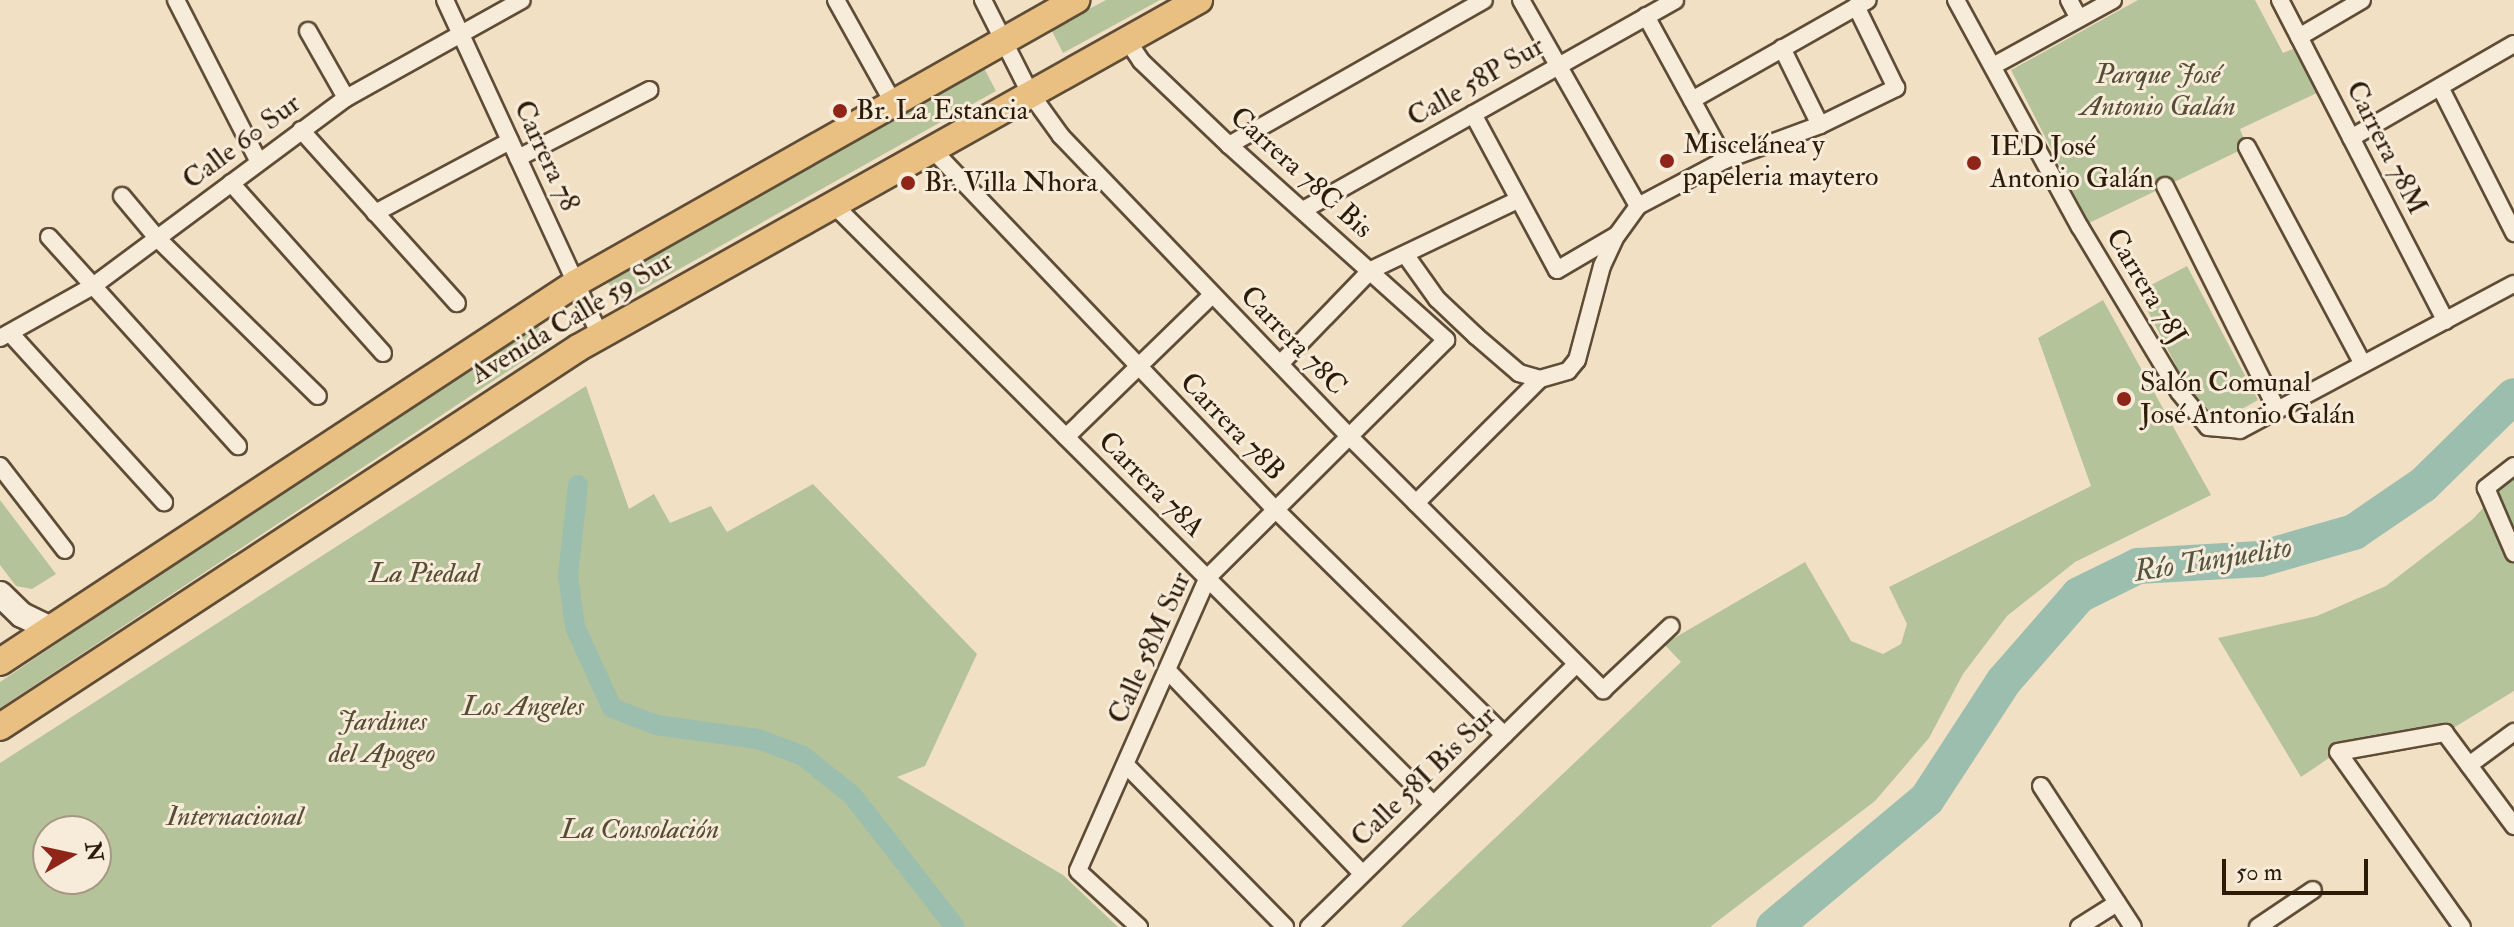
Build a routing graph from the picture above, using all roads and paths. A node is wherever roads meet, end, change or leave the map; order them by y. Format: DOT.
graph roads {
  1 [pos="176,0"];
  2 [pos="445,0"];
  3 [pos="522,0"];
  4 [pos="836,0"];
  5 [pos="983,0"];
  6 [pos="1076,0"];
  7 [pos="1199,0"];
  8 [pos="1484,0"];
  9 [pos="1521,0"];
  10 [pos="1675,0"];
  11 [pos="1956,0"];
  12 [pos="2069,0"];
  13 [pos="2113,0"];
  14 [pos="2280,0"];
  15 [pos="2362,0"];
  16 [pos="1862,3"];
  17 [pos="1646,16"];
  18 [pos="2079,19"];
  19 [pos="308,31"];
  20 [pos="459,32"];
  21 [pos="2299,37"];
  22 [pos="1127,40"];
  23 [pos="1003,41"];
  24 [pos="2514,44"];
  25 [pos="1782,48"];
  26 [pos="1559,65"];
  27 [pos="1993,66"];
  28 [pos="2440,87"];
  29 [pos="650,90"];
  30 [pos="1030,93"];
  31 [pos="346,98"];
  32 [pos="1692,100"];
  33 [pos="894,104"];
  34 [pos="1473,114"];
  35 [pos="1820,125"];
  36 [pos="301,130"];
  37 [pos="2351,138"];
  38 [pos="510,141"];
  39 [pos="1229,145"];
  40 [pos="2247,147"];
  41 [pos="931,148"];
  42 [pos="518,158"];
  43 [pos="258,160"];
  44 [pos="1725,160"];
  45 [pos="231,183"];
  46 [pos="2165,186"];
  47 [pos="122,196"];
  48 [pos="1518,200"];
  49 [pos="833,204"];
  50 [pos="1638,206"];
  51 [pos="1303,210"];
  52 [pos="375,213"];
  53 [pos="2514,233"];
  54 [pos="1617,235"];
  55 [pos="49,237"];
  56 [pos="158,239"];
  57 [pos="1407,257"];
  58 [pos="1371,270"];
  59 [pos="576,283"];
  60 [pos="2514,284"];
  61 [pos="93,286"];
  62 [pos="1212,295"];
  63 [pos="1437,299"];
  64 [pos="457,303"];
  65 [pos="1422,315"];
  66 [pos="2446,321"];
  67 [pos="5,335"];
  68 [pos="600,335"];
  69 [pos="1446,340"];
  70 [pos="383,353"];
  71 [pos="1280,364"];
  72 [pos="2363,364"];
  73 [pos="1139,367"];
  74 [pos="1540,379"];
  75 [pos="318,396"];
  76 [pos="2277,410"];
  77 [pos="1348,435"];
  78 [pos="1066,437"];
  79 [pos="238,446"];
  80 [pos="0,466"];
  81 [pos="2514,466"];
  82 [pos="164,502"];
  83 [pos="1416,503"];
  84 [pos="1273,507"];
  85 [pos="65,550"];
  86 [pos="2514,553"];
  87 [pos="1208,577"];
  88 [pos="0,594"];
  89 [pos="1671,626"];
  90 [pos="51,629"];
  91 [pos="0,662"];
  92 [pos="1576,665"];
  93 [pos="1169,672"];
  94 [pos="0,727"];
  95 [pos="2514,732"];
  96 [pos="1504,735"];
  97 [pos="1126,765"];
  98 [pos="2469,765"];
  99 [pos="2041,786"];
  100 [pos="1432,803"];
  101 [pos="2514,826"];
  102 [pos="1362,873"];
  103 [pos="2313,890"];
  104 [pos="2117,903"];
  105 [pos="1139,927"];
  106 [pos="1285,927"];
  107 [pos="1309,927"];
  108 [pos="2079,927"];
  109 [pos="2133,927"];
  110 [pos="2258,927"];
  111 [pos="2462,927"];
  1 -- 43 [label="street"];
  2 -- 20 [label="street, Carrera 78"];
  3 -- 20 [label="street, Calle 60 Sur"];
  4 -- 33 [label="street"];
  5 -- 23 [label="street, Carrera 78C"];
  6 -- 23 [label="main road, Avenida Calle 59 Sur"];
  7 -- 22 [label="main road, Avenida Calle 59 Sur"];
  8 -- 39 [label="street"];
  9 -- 26 [label="street"];
  10 -- 17 [label="street, Calle 58P Sur"];
  11 -- 27 [label="street, Carrera 78J"];
  12 -- 18 [label="street"];
  13 -- 18 [label="street"];
  14 -- 21 [label="street, Carrera 78M"];
  15 -- 21 [label="street"];
  16 -- 25 [label="street"];
  16 -- 35 [label="street"];
  17 -- 26 [label="street, Calle 58P Sur"];
  17 -- 32 [label="street"];
  18 -- 27 [label="street"];
  19 -- 31 [label="street"];
  20 -- 31 [label="street, Calle 60 Sur"];
  20 -- 38 [label="street, Carrera 78"];
  21 -- 37 [label="street, Carrera 78M"];
  22 -- 30 [label="main road, Avenida Calle 59 Sur"];
  22 -- 39 [label="street, Carrera 78C Bis"];
  23 -- 30 [label="street, Carrera 78C"];
  23 -- 33 [label="main road, Avenida Calle 59 Sur"];
  24 -- 28 [label="street"];
  25 -- 32 [label="street"];
  25 -- 35 [label="street"];
  26 -- 34 [label="street, Calle 58P Sur"];
  26 -- 50 [label="street"];
  27 -- 76 [label="street, Carrera 78J"];
  28 -- 37 [label="street"];
  28 -- 53 [label="street"];
  29 -- 42 [label="street"];
  30 -- 41 [label="main road, Avenida Calle 59 Sur"];
  30 -- 62 [label="street, Carrera 78C"];
  31 -- 36 [label="street, Calle 60 Sur"];
  32 -- 44 [label="street"];
  33 -- 59 [label="main road, Avenida Calle 59 Sur"];
  34 -- 48 [label="street"];
  34 -- 51 [label="street, Calle 58P Sur"];
  35 -- 44 [label="street"];
  36 -- 43 [label="street, Calle 60 Sur"];
  36 -- 52 [label="street"];
  37 -- 66 [label="street, Carrera 78M"];
  38 -- 42 [label="street, Carrera 78"];
  38 -- 52 [label="street"];
  39 -- 51 [label="street, Carrera 78C Bis"];
  40 -- 72 [label="street"];
  41 -- 49 [label="main road, Avenida Calle 59 Sur"];
  41 -- 73 [label="street, Carrera 78B"];
  42 -- 59 [label="street, Carrera 78"];
  43 -- 45 [label="street, Calle 60 Sur"];
  44 -- 50 [label="street"];
  45 -- 56 [label="street, Calle 60 Sur"];
  45 -- 70 [label="street"];
  46 -- 76 [label="street"];
  47 -- 56 [label="street"];
  48 -- 54 [label="street"];
  48 -- 57 [label="street"];
  49 -- 68 [label="main road, Avenida Calle 59 Sur"];
  49 -- 78 [label="street, Carrera 78A"];
  50 -- 54 [label="street"];
  51 -- 58 [label="street, Carrera 78C Bis"];
  52 -- 64 [label="street"];
  54 -- 74 [label="street"];
  55 -- 61 [label="street"];
  56 -- 61 [label="street, Calle 60 Sur"];
  56 -- 75 [label="street"];
  57 -- 58 [label="street"];
  57 -- 63 [label="street"];
  58 -- 65 [label="street, Carrera 78C Bis"];
  58 -- 71 [label="street"];
  59 -- 68 [label="street, Carrera 78"];
  59 -- 90 [label="main road, Avenida Calle 59 Sur"];
  60 -- 66 [label="street"];
  61 -- 67 [label="street, Calle 60 Sur"];
  61 -- 79 [label="street"];
  62 -- 71 [label="street, Carrera 78C"];
  62 -- 73 [label="street"];
  63 -- 65 [label="street"];
  63 -- 74 [label="street"];
  65 -- 69 [label="street, Carrera 78C Bis"];
  66 -- 72 [label="street"];
  67 -- 82 [label="street"];
  68 -- 94 [label="main road, Avenida Calle 59 Sur"];
  69 -- 77 [label="street, Calle 58M Sur"];
  71 -- 77 [label="street, Carrera 78C"];
  72 -- 76 [label="street"];
  73 -- 78 [label="street"];
  73 -- 84 [label="street, Carrera 78B"];
  74 -- 83 [label="street"];
  77 -- 83 [label="street, Carrera 78C"];
  77 -- 84 [label="street, Calle 58M Sur"];
  78 -- 87 [label="street, Carrera 78A"];
  80 -- 85 [label="street"];
  81 -- 86 [label="street"];
  83 -- 92 [label="street, Carrera 78C"];
  84 -- 87 [label="street, Calle 58M Sur"];
  84 -- 96 [label="street, Carrera 78B"];
  87 -- 93 [label="street, Calle 58M Sur"];
  87 -- 100 [label="street, Carrera 78A"];
  88 -- 90 [label="street"];
  89 -- 92 [label="street, Carrera 78C"];
  90 -- 91 [label="main road, Avenida Calle 59 Sur"];
  92 -- 96 [label="street, Calle 58I Bis Sur"];
  93 -- 97 [label="street, Calle 58M Sur"];
  93 -- 102 [label="street"];
  95 -- 98 [label="street"];
  96 -- 100 [label="street, Calle 58I Bis Sur"];
  97 -- 105 [label="street, Calle 58M Sur"];
  97 -- 106 [label="street"];
  98 -- 101 [label="street"];
  98 -- 111 [label="street"];
  99 -- 104 [label="street"];
  100 -- 102 [label="street, Calle 58I Bis Sur"];
  102 -- 107 [label="street, Calle 58I Bis Sur"];
  103 -- 110 [label="street"];
  104 -- 108 [label="street"];
  104 -- 109 [label="street"];
}
